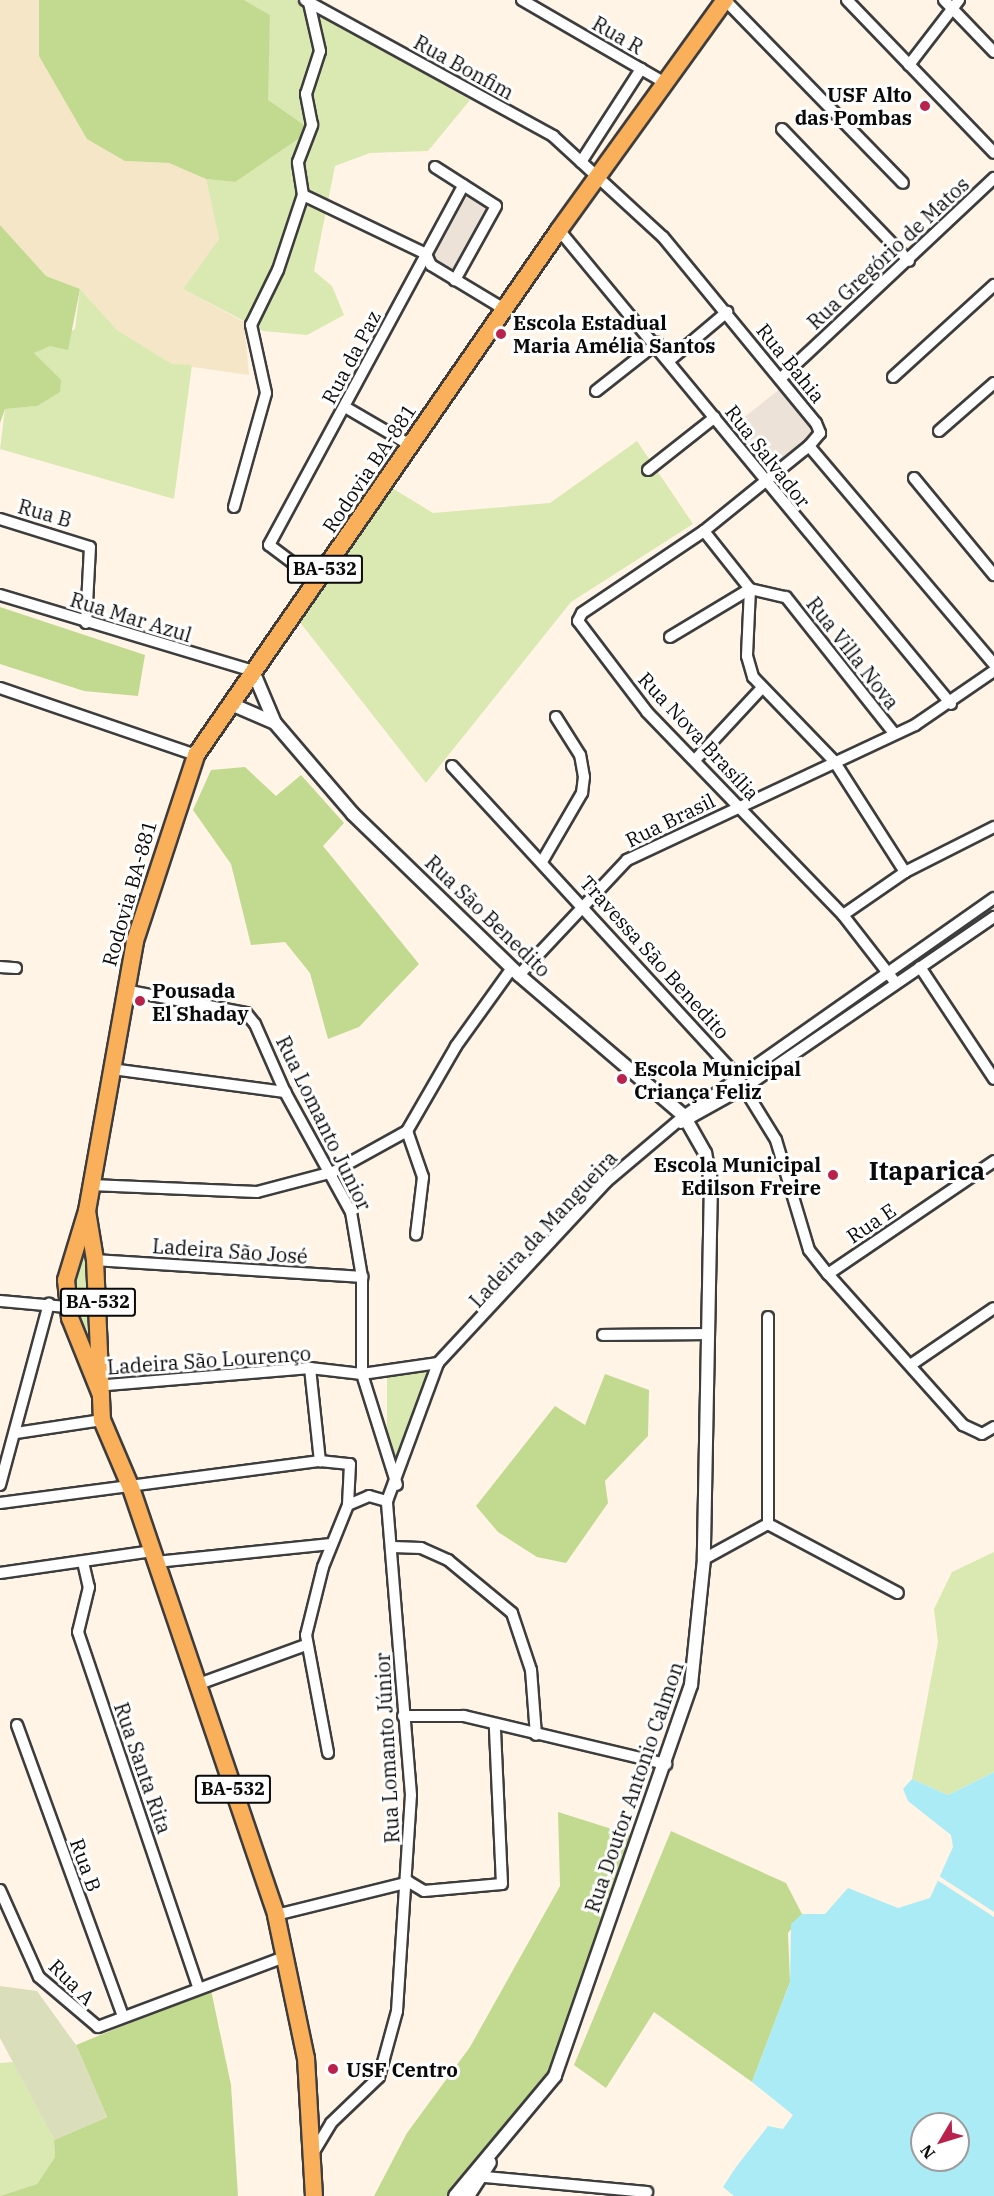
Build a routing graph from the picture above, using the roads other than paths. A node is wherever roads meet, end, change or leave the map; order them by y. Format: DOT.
graph roads {
  1 [pos="522,0"];
  2 [pos="725,0"];
  3 [pos="847,0"];
  4 [pos="307,2"];
  5 [pos="952,3"];
  6 [pos="994,52"];
  7 [pos="909,65"];
  8 [pos="641,69"];
  9 [pos="664,83"];
  10 [pos="782,129"];
  11 [pos="994,153"];
  12 [pos="580,162"];
  13 [pos="435,167"];
  14 [pos="596,178"];
  15 [pos="994,178"];
  16 [pos="903,183"];
  17 [pos="464,185"];
  18 [pos="303,195"];
  19 [pos="559,230"];
  20 [pos="426,254"];
  21 [pos="909,261"];
  22 [pos="455,280"];
  23 [pos="994,285"];
  24 [pos="504,309"];
  25 [pos="727,312"];
  26 [pos="657,343"];
  27 [pos="670,360"];
  28 [pos="893,377"];
  29 [pos="780,379"];
  30 [pos="994,383"];
  31 [pos="596,391"];
  32 [pos="345,407"];
  33 [pos="715,417"];
  34 [pos="939,431"];
  35 [pos="410,445"];
  36 [pos="808,446"];
  37 [pos="648,471"];
  38 [pos="914,478"];
  39 [pos="765,482"];
  40 [pos="234,507"];
  41 [pos="0,519"];
  42 [pos="704,531"];
  43 [pos="994,575"];
  44 [pos="317,581"];
  45 [pos="750,589"];
  46 [pos="0,595"];
  47 [pos="86,623"];
  48 [pos="670,638"];
  49 [pos="994,664"];
  50 [pos="253,671"];
  51 [pos="994,671"];
  52 [pos="0,688"];
  53 [pos="762,688"];
  54 [pos="231,704"];
  55 [pos="951,704"];
  56 [pos="556,717"];
  57 [pos="275,723"];
  58 [pos="893,732"];
  59 [pos="196,755"];
  60 [pos="695,760"];
  61 [pos="834,761"];
  62 [pos="452,766"];
  63 [pos="740,806"];
  64 [pos="994,827"];
  65 [pos="543,860"];
  66 [pos="905,872"];
  67 [pos="994,898"];
  68 [pos="585,906"];
  69 [pos="843,915"];
  70 [pos="967,917"];
  71 [pos="994,917"];
  72 [pos="976,929"];
  73 [pos="0,967"];
  74 [pos="920,967"];
  75 [pos="16,968"];
  76 [pos="516,971"];
  77 [pos="887,971"];
  78 [pos="895,982"];
  79 [pos="124,990"];
  80 [pos="112,1069"];
  81 [pos="736,1075"];
  82 [pos="994,1079"];
  83 [pos="744,1088"];
  84 [pos="285,1092"];
  85 [pos="683,1120"];
  86 [pos="407,1131"];
  87 [pos="994,1161"];
  88 [pos="333,1172"];
  89 [pos="91,1185"];
  90 [pos="87,1210"];
  91 [pos="416,1235"];
  92 [pos="95,1260"];
  93 [pos="828,1274"];
  94 [pos="362,1277"];
  95 [pos="0,1301"];
  96 [pos="49,1304"];
  97 [pos="67,1307"];
  98 [pos="994,1308"];
  99 [pos="768,1317"];
  100 [pos="708,1334"];
  101 [pos="603,1335"];
  102 [pos="438,1363"];
  103 [pos="912,1364"];
  104 [pos="310,1368"];
  105 [pos="363,1374"];
  106 [pos="99,1389"];
  107 [pos="102,1420"];
  108 [pos="993,1426"];
  109 [pos="16,1433"];
  110 [pos="320,1461"];
  111 [pos="0,1485"];
  112 [pos="397,1485"];
  113 [pos="131,1488"];
  114 [pos="387,1501"];
  115 [pos="0,1503"];
  116 [pos="348,1505"];
  117 [pos="768,1524"];
  118 [pos="331,1544"];
  119 [pos="393,1547"];
  120 [pos="154,1556"];
  121 [pos="704,1559"];
  122 [pos="83,1562"];
  123 [pos="0,1573"];
  124 [pos="898,1593"];
  125 [pos="306,1645"];
  126 [pos="196,1685"];
  127 [pos="403,1716"];
  128 [pos="17,1725"];
  129 [pos="495,1727"];
  130 [pos="536,1735"];
  131 [pos="328,1753"];
  132 [pos="666,1764"];
  133 [pos="409,1882"];
  134 [pos="0,1890"];
  135 [pos="276,1915"];
  136 [pos="284,1957"];
  137 [pos="198,1986"];
  138 [pos="123,2016"];
  139 [pos="315,2150"];
  140 [pos="477,2177"];
  141 [pos="647,2192"];
  142 [pos="314,2196"];
  143 [pos="455,2196"];
  144 [pos="468,2196"];
  1 -- 8 [label="street, Rua R"];
  2 -- 9 [label="main road, Rodovia BA-881 / BA-532"];
  2 -- 16 [label="street"];
  3 -- 7 [label="street"];
  4 -- 12 [label="street, Rua Bonfim"];
  4 -- 18 [label="street"];
  5 -- 6 [label="street"];
  5 -- 7 [label="street"];
  7 -- 11 [label="street"];
  8 -- 9 [label="street, Rua R"];
  8 -- 12 [label="street"];
  9 -- 14 [label="main road, Rodovia BA-881 / BA-532"];
  10 -- 21 [label="street"];
  12 -- 14 [label="street, Rua Bonfim"];
  13 -- 17 [label="street"];
  14 -- 19 [label="main road, Rodovia BA-881 / BA-532"];
  14 -- 25 [label="street, Rua Bahia"];
  15 -- 21 [label="street, Rua Gregório de Matos"];
  17 -- 20 [label="street, Rua da Paz"];
  17 -- 22 [label="street"];
  18 -- 20 [label="street"];
  18 -- 40 [label="street"];
  19 -- 24 [label="main road, Rodovia BA-881 / BA-532"];
  19 -- 26 [label="street, Rua Salvador"];
  20 -- 22 [label="street"];
  20 -- 32 [label="street, Rua da Paz"];
  21 -- 29 [label="street, Rua Gregório de Matos"];
  22 -- 24 [label="street"];
  23 -- 28 [label="street"];
  24 -- 35 [label="main road, Rodovia BA-881 / BA-532"];
  25 -- 27 [label="street"];
  25 -- 29 [label="street, Rua Bahia"];
  26 -- 27 [label="street, Rua Salvador"];
  26 -- 31 [label="street"];
  27 -- 33 [label="street, Rua Salvador"];
  29 -- 36 [label="street, Rua Bahia"];
  30 -- 34 [label="street"];
  32 -- 35 [label="street"];
  32 -- 44 [label="street, Rua da Paz"];
  33 -- 37 [label="street"];
  33 -- 39 [label="street, Rua Salvador"];
  35 -- 44 [label="main road, Rodovia BA-881 / BA-532"];
  36 -- 39 [label="street, Rua Nova Brasília"];
  36 -- 49 [label="street"];
  38 -- 43 [label="street"];
  39 -- 42 [label="street, Rua Nova Brasília"];
  39 -- 55 [label="street, Rua Salvador"];
  41 -- 47 [label="street, Rua B"];
  42 -- 45 [label="street"];
  42 -- 60 [label="street, Rua Nova Brasília"];
  44 -- 50 [label="main road, Rodovia BA-881 / BA-532"];
  45 -- 48 [label="street"];
  45 -- 53 [label="street"];
  45 -- 58 [label="street, Rua Villa Nova"];
  46 -- 47 [label="street, Rua Mar Azul"];
  47 -- 50 [label="street, Rua Mar Azul"];
  50 -- 54 [label="main road, Rodovia BA-881 / BA-532"];
  50 -- 57 [label="street, Rua São Benedito"];
  51 -- 55 [label="street, Rua Brasil"];
  52 -- 59 [label="street"];
  53 -- 60 [label="street"];
  53 -- 61 [label="street"];
  54 -- 57 [label="street, Rua São Benedito"];
  54 -- 59 [label="main road, Rodovia BA-881 / BA-532"];
  55 -- 58 [label="street, Rua Brasil"];
  56 -- 65 [label="street"];
  57 -- 76 [label="street, Rua São Benedito"];
  58 -- 61 [label="street, Rua Brasil"];
  59 -- 79 [label="main road, Rodovia BA-881 / BA-532"];
  60 -- 63 [label="street, Rua Nova Brasília"];
  61 -- 63 [label="street, Rua Brasil"];
  61 -- 66 [label="street"];
  62 -- 65 [label="street, Travessa São Benedito"];
  63 -- 68 [label="street, Rua Brasil"];
  63 -- 69 [label="street, Rua Nova Brasília"];
  64 -- 66 [label="street"];
  65 -- 68 [label="street, Travessa São Benedito"];
  66 -- 69 [label="street"];
  67 -- 70 [label="street"];
  68 -- 76 [label="street, Rua Brasil"];
  68 -- 81 [label="street, Travessa São Benedito"];
  69 -- 77 [label="street, Rua Nova Brasília"];
  70 -- 72 [label="street"];
  70 -- 77 [label="street"];
  71 -- 72 [label="street"];
  72 -- 74 [label="street"];
  73 -- 75 [label="street"];
  74 -- 78 [label="street"];
  74 -- 82 [label="street"];
  76 -- 85 [label="street, Rua São Benedito"];
  76 -- 86 [label="street, Rua Brasil"];
  77 -- 78 [label="street, Rua Nova Brasília"];
  77 -- 81 [label="street"];
  78 -- 83 [label="street"];
  79 -- 80 [label="main road, Rodovia BA-881 / BA-532"];
  79 -- 84 [label="street, Rua Lomanto Junior"];
  80 -- 84 [label="street"];
  80 -- 89 [label="main road, Rodovia BA-881 / BA-532"];
  81 -- 83 [label="street, Travessa São Benedito"];
  81 -- 85 [label="street"];
  83 -- 85 [label="street"];
  83 -- 93 [label="street, Travessa São Benedito"];
  84 -- 88 [label="street, Rua Lomanto Junior"];
  85 -- 100 [label="street, Rua Doutor Antonio Calmon"];
  85 -- 102 [label="street, Ladeira da Mangueira"];
  86 -- 88 [label="street"];
  86 -- 91 [label="street"];
  87 -- 93 [label="street, Rua E"];
  88 -- 89 [label="street"];
  88 -- 94 [label="street, Rua Lomanto Junior"];
  89 -- 90 [label="main road, Rodovia BA-881 / BA-532"];
  90 -- 92 [label="main road, BA-532"];
  90 -- 97 [label="main road, BA-532"];
  92 -- 94 [label="street, Ladeira São José"];
  92 -- 106 [label="main road, BA-532"];
  93 -- 103 [label="street, Travessa São Benedito"];
  94 -- 105 [label="street, Rua Lomanto Junior"];
  95 -- 96 [label="street"];
  96 -- 97 [label="street"];
  96 -- 109 [label="street"];
  97 -- 106 [label="main road, BA-532"];
  98 -- 103 [label="street"];
  99 -- 117 [label="street"];
  100 -- 101 [label="street"];
  100 -- 121 [label="street, Rua Doutor Antonio Calmon"];
  102 -- 105 [label="street, Ladeira São Lourenço"];
  102 -- 112 [label="street"];
  103 -- 108 [label="street, Travessa São Benedito"];
  104 -- 105 [label="street, Ladeira São Lourenço"];
  104 -- 106 [label="street, Ladeira São Lourenço"];
  104 -- 110 [label="street"];
  105 -- 112 [label="street, Rua Lomanto Junior"];
  106 -- 107 [label="main road, BA-532"];
  107 -- 109 [label="street"];
  107 -- 113 [label="main road, BA-532"];
  109 -- 111 [label="street"];
  110 -- 113 [label="street"];
  110 -- 116 [label="street"];
  112 -- 114 [label="street"];
  113 -- 115 [label="street"];
  113 -- 120 [label="main road, BA-532"];
  114 -- 116 [label="street"];
  114 -- 119 [label="street, Rua Lomanto Júnior"];
  116 -- 118 [label="street"];
  117 -- 121 [label="street"];
  117 -- 124 [label="street"];
  118 -- 120 [label="street"];
  118 -- 125 [label="street"];
  119 -- 127 [label="street, Rua Lomanto Júnior"];
  119 -- 130 [label="street"];
  120 -- 122 [label="street"];
  120 -- 126 [label="main road, BA-532"];
  121 -- 132 [label="street, Rua Doutor Antonio Calmon"];
  122 -- 123 [label="street"];
  122 -- 137 [label="street, Rua Santa Rita"];
  125 -- 126 [label="street"];
  125 -- 131 [label="street"];
  126 -- 135 [label="main road, BA-532"];
  127 -- 129 [label="street"];
  127 -- 133 [label="street, Rua Lomanto Júnior"];
  128 -- 138 [label="street, Rua B"];
  129 -- 130 [label="street"];
  129 -- 133 [label="street"];
  130 -- 132 [label="street"];
  132 -- 140 [label="street, Rua Doutor Antonio Calmon"];
  133 -- 135 [label="street"];
  133 -- 139 [label="street, Rua Lomanto Júnior"];
  134 -- 138 [label="street, Rua A"];
  135 -- 136 [label="main road, BA-532"];
  136 -- 137 [label="street, Rua A"];
  136 -- 139 [label="main road, BA-532"];
  137 -- 138 [label="street, Rua A"];
  139 -- 142 [label="main road, BA-532"];
  140 -- 141 [label="street"];
  140 -- 143 [label="street, Rua Doutor Antonio Calmon"];
  140 -- 144 [label="street, Rua Doutor Antonio Calmon"];
}
